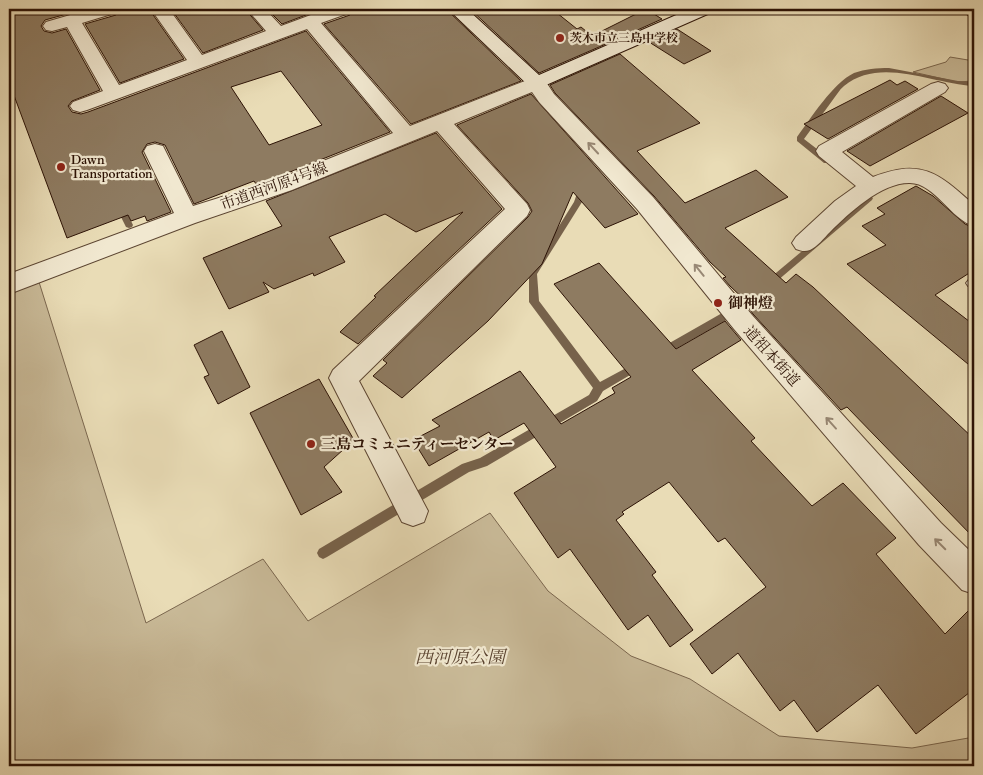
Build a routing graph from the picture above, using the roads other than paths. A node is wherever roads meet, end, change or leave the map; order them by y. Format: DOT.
graph roads {
  1 [pos="109,9"];
  2 [pos="160,9"];
  3 [pos="256,9"];
  4 [pos="343,9"];
  5 [pos="457,9"];
  6 [pos="704,9"];
  7 [pos="72,20"];
  8 [pos="310,21"];
  9 [pos="52,26"];
  10 [pos="278,33"];
  11 [pos="198,63"];
  12 [pos="537,83"];
  13 [pos="938,88"];
  14 [pos="114,94"];
  15 [pos="80,106"];
  16 [pos="440,122"];
  17 [pos="406,136"];
  18 [pos="155,151"];
  19 [pos="872,188"];
  20 [pos="188,217"];
  21 [pos="974,218"];
  22 [pos="804,243"];
  23 [pos="9,284"];
  24 [pos="413,511"];
  25 [pos="974,578"];
  1 -- 7 [label="street"];
  2 -- 11 [label="street"];
  3 -- 10 [label="street"];
  4 -- 8 [label="street"];
  5 -- 12 [label="street, 道祖本街道"];
  6 -- 12 [label="street, 市道西河原4号線"];
  7 -- 9 [label="street"];
  7 -- 14 [label="street"];
  8 -- 10 [label="street"];
  8 -- 17 [label="street"];
  10 -- 11 [label="street"];
  11 -- 14 [label="street"];
  12 -- 16 [label="street, 市道西河原4号線"];
  25 -- 12 [label="street, 道祖本街道, one-way"];
  13 -- 19 [label="street"];
  14 -- 15 [label="street"];
  16 -- 17 [label="street, 市道西河原4号線"];
  16 -- 24 [label="street"];
  17 -- 20 [label="street, 市道西河原4号線"];
  18 -- 20 [label="street"];
  19 -- 21 [label="street"];
  19 -- 22 [label="street"];
  20 -- 23 [label="street, 市道西河原4号線"];
}
